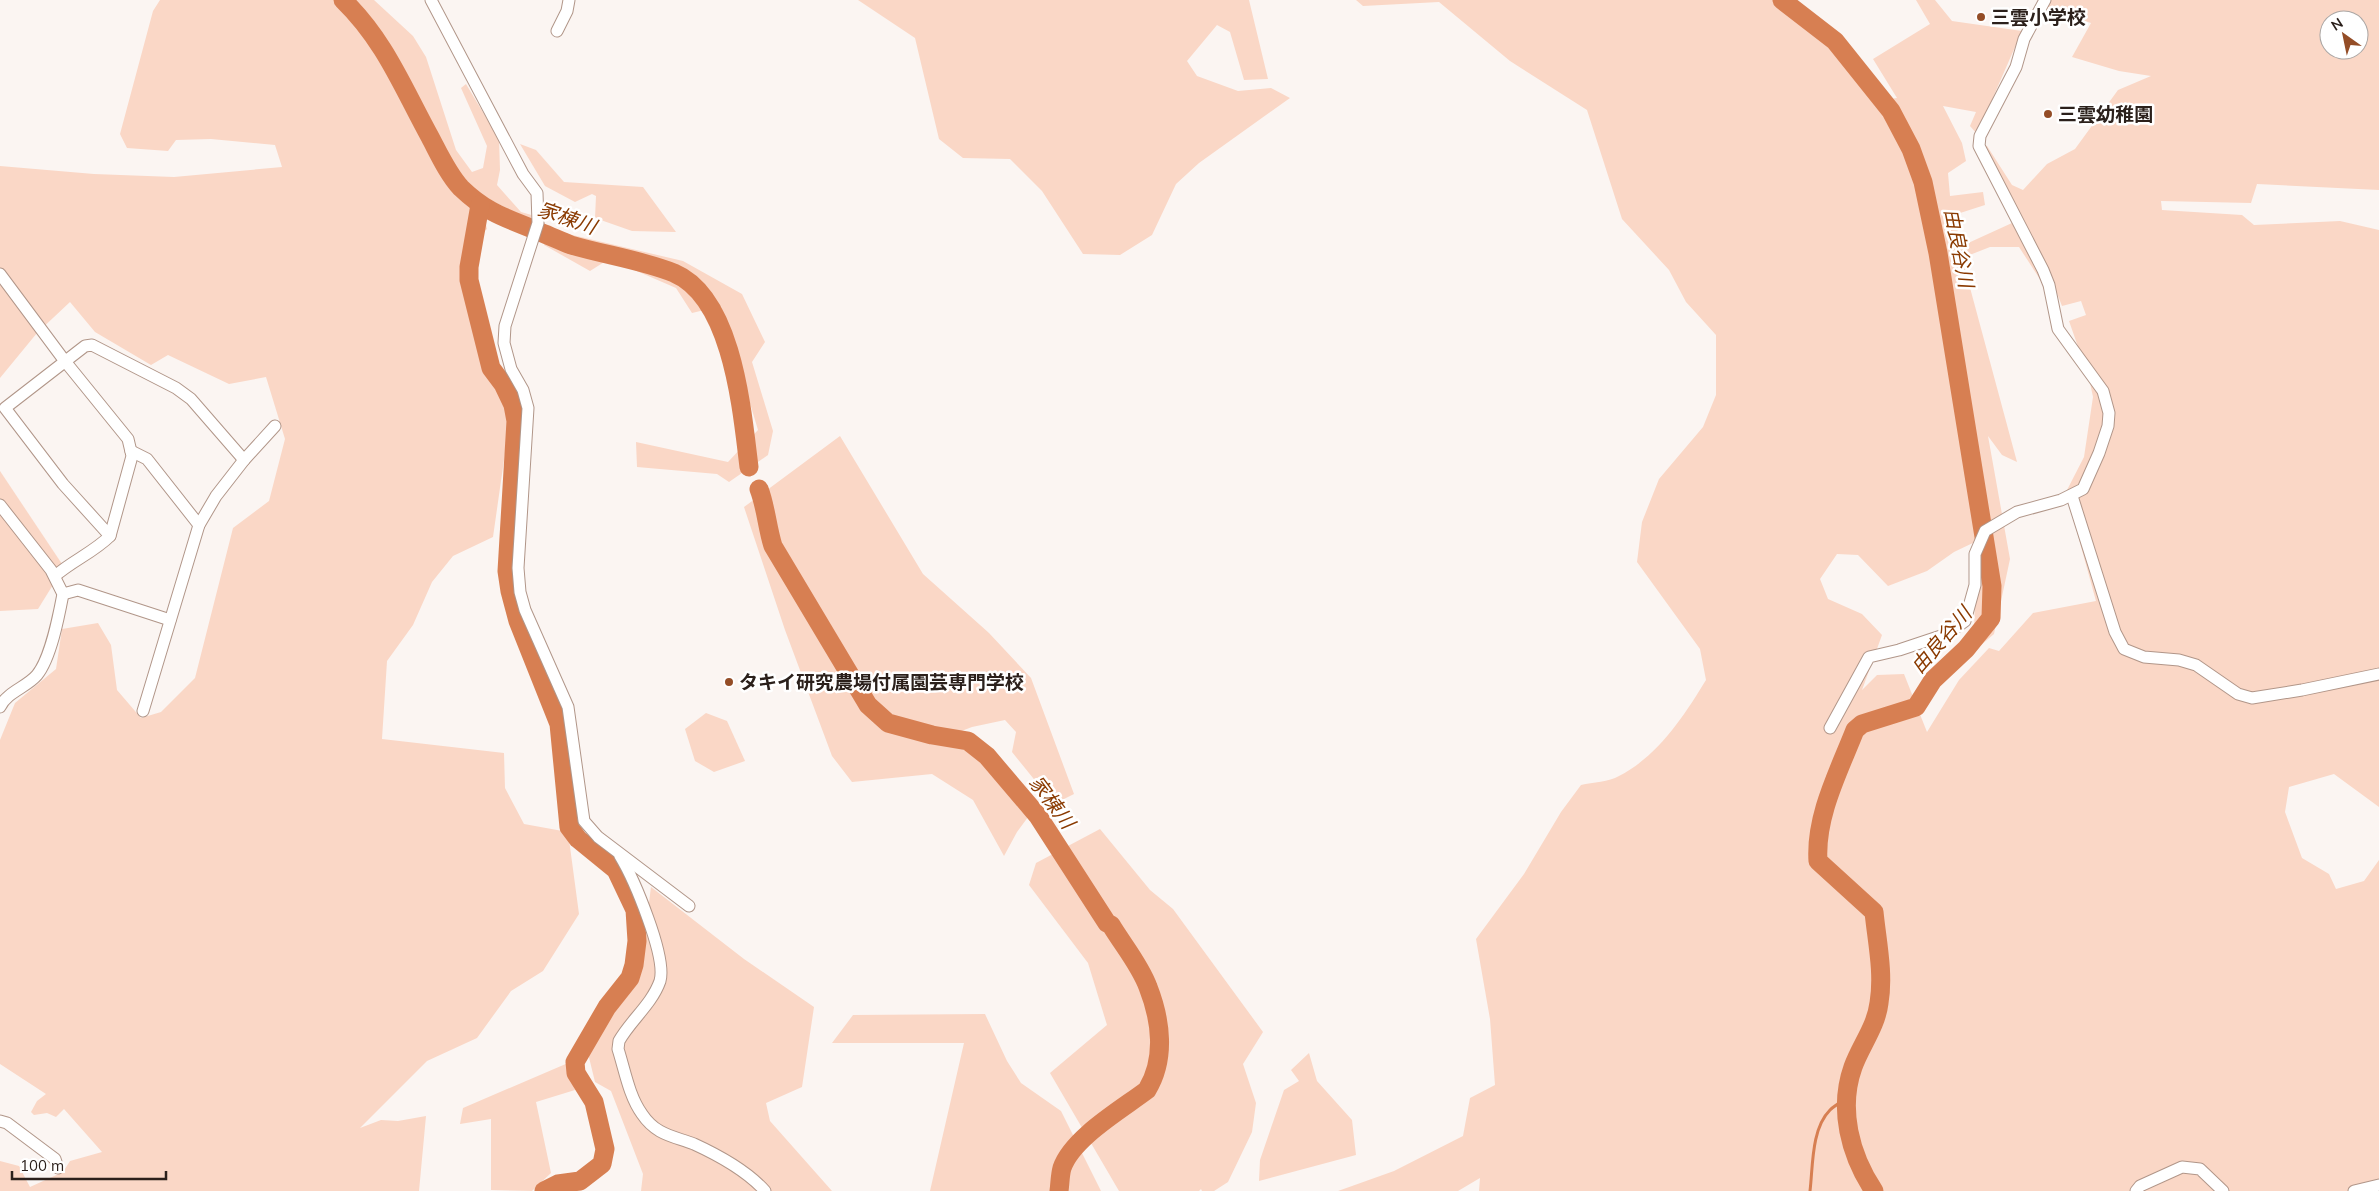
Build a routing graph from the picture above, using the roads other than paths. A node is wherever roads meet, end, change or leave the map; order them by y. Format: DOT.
graph roads {
  1 [pos="431,0"];
  2 [pos="569,0"];
  3 [pos="2045,0"];
  4 [pos="557,31"];
  5 [pos="0,274"];
  6 [pos="64,360"];
  7 [pos="275,426"];
  8 [pos="130,451"];
  9 [pos="244,460"];
  10 [pos="2072,496"];
  11 [pos="0,505"];
  12 [pos="199,525"];
  13 [pos="110,536"];
  14 [pos="55,576"];
  15 [pos="63,594"];
  16 [pos="170,620"];
  17 [pos="2379,674"];
  18 [pos="0,707"];
  19 [pos="143,710"];
  20 [pos="1830,728"];
  21 [pos="618,852"];
  22 [pos="689,906"];
  23 [pos="0,1121"];
  24 [pos="58,1168"];
  25 [pos="2379,1185"];
  26 [pos="765,1191"];
  27 [pos="2136,1191"];
  28 [pos="2223,1191"];
  29 [pos="2354,1191"];
  1 -- 21 [label="street"];
  2 -- 4 [label="street"];
  3 -- 10 [label="street"];
  5 -- 6 [label="street"];
  6 -- 8 [label="street"];
  6 -- 9 [label="street"];
  6 -- 13 [label="street"];
  7 -- 9 [label="street"];
  8 -- 12 [label="street"];
  8 -- 13 [label="street"];
  9 -- 12 [label="street"];
  10 -- 17 [label="street"];
  10 -- 20 [label="street"];
  11 -- 14 [label="street"];
  12 -- 16 [label="street"];
  13 -- 14 [label="street"];
  14 -- 15 [label="street"];
  15 -- 16 [label="street"];
  15 -- 18 [label="street"];
  16 -- 19 [label="street"];
  21 -- 22 [label="street"];
  21 -- 26 [label="street"];
  23 -- 24 [label="street"];
  25 -- 29 [label="street"];
  27 -- 28 [label="street"];
}
